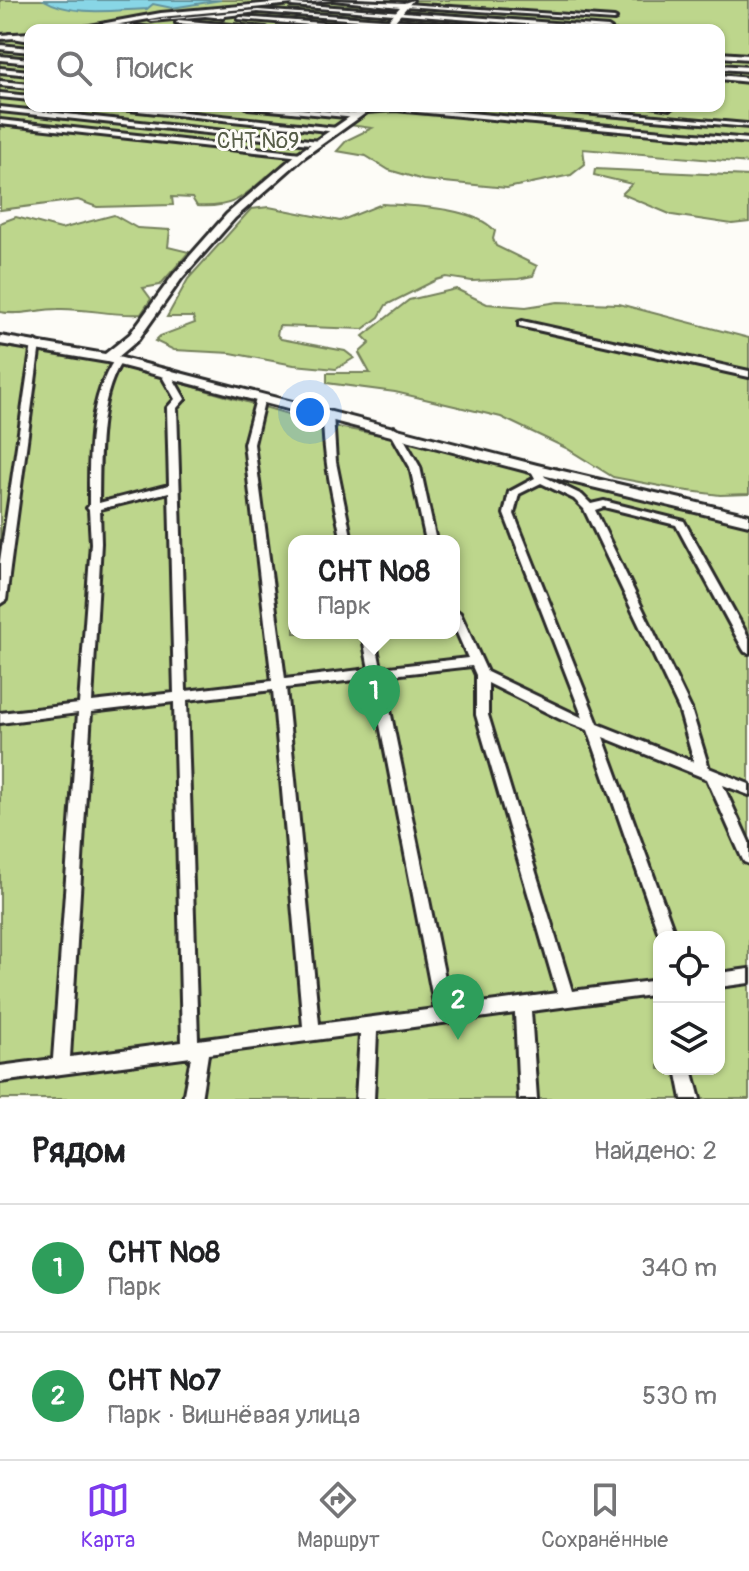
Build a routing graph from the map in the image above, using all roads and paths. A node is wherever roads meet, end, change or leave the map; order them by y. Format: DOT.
graph roads {
  1 [pos="329,0"];
  2 [pos="336,0"];
  3 [pos="408,2"];
  4 [pos="293,5"];
  5 [pos="400,13"];
  6 [pos="217,16"];
  7 [pos="134,19"];
  8 [pos="614,19"];
  9 [pos="152,20"];
  10 [pos="111,24"];
  11 [pos="198,24"];
  12 [pos="330,24"];
  13 [pos="357,24"];
  14 [pos="390,24"];
  15 [pos="543,24"];
  16 [pos="0,47"];
  17 [pos="24,49"];
  18 [pos="725,55"];
  19 [pos="749,57"];
  20 [pos="0,58"];
  21 [pos="24,60"];
  22 [pos="725,67"];
  23 [pos="749,69"];
  24 [pos="0,70"];
  25 [pos="24,72"];
  26 [pos="725,78"];
  27 [pos="749,80"];
  28 [pos="0,83"];
  29 [pos="24,85"];
  30 [pos="0,95"];
  31 [pos="24,97"];
  32 [pos="0,109"];
  33 [pos="24,112"];
  34 [pos="28,112"];
  35 [pos="167,112"];
  36 [pos="361,112"];
  37 [pos="438,112"];
  38 [pos="590,112"];
  39 [pos="0,122"];
  40 [pos="747,126"];
  41 [pos="337,130"];
  42 [pos="749,141"];
  43 [pos="319,143"];
  44 [pos="301,155"];
  45 [pos="522,324"];
  46 [pos="0,340"];
  47 [pos="36,344"];
  48 [pos="113,359"];
  49 [pos="170,373"];
  50 [pos="749,374"];
  51 [pos="260,397"];
  52 [pos="328,414"];
  53 [pos="394,430"];
  54 [pos="538,474"];
  55 [pos="175,487"];
  56 [pos="92,508"];
  57 [pos="589,508"];
  58 [pos="749,520"];
  59 [pos="346,535"];
  60 [pos="430,535"];
  61 [pos="0,600"];
  62 [pos="460,627"];
  63 [pos="369,639"];
  64 [pos="749,649"];
  65 [pos="478,668"];
  66 [pos="377,672"];
  67 [pos="279,684"];
  68 [pos="180,697"];
  69 [pos="85,709"];
  70 [pos="0,718"];
  71 [pos="593,727"];
  72 [pos="707,773"];
  73 [pos="749,790"];
  74 [pos="749,858"];
  75 [pos="666,931"];
  76 [pos="749,976"];
  77 [pos="725,979"];
  78 [pos="653,988"];
  79 [pos="567,1000"];
  80 [pos="523,1005"];
  81 [pos="445,1016"];
  82 [pos="369,1025"];
  83 [pos="312,1033"];
  84 [pos="195,1048"];
  85 [pos="61,1066"];
  86 [pos="0,1075"];
  87 [pos="685,1075"];
  88 [pos="192,1099"];
  89 [pos="365,1099"];
  90 [pos="528,1099"];
  91 [pos="691,1099"];
  1 -- 4 [label="street"];
  2 -- 3 [label="street"];
  3 -- 5 [label="street"];
  3 -- 8 [label="street"];
  4 -- 5 [label="street"];
  4 -- 7 [label="street"];
  5 -- 14 [label="street"];
  5 -- 15 [label="street"];
  6 -- 9 [label="street"];
  6 -- 12 [label="street"];
  6 -- 13 [label="street"];
  7 -- 9 [label="street"];
  7 -- 10 [label="street"];
  9 -- 11 [label="street"];
  16 -- 17 [label="street"];
  18 -- 19 [label="street"];
  20 -- 21 [label="street"];
  22 -- 23 [label="street"];
  24 -- 25 [label="street"];
  26 -- 27 [label="street"];
  28 -- 29 [label="street"];
  30 -- 31 [label="street"];
  32 -- 33 [label="street"];
  34 -- 43 [label="street"];
  35 -- 41 [label="street"];
  36 -- 41 [label="street"];
  37 -- 42 [label="street"];
  38 -- 40 [label="street"];
  39 -- 44 [label="street"];
  41 -- 43 [label="street"];
  43 -- 44 [label="street"];
  44 -- 48 [label="street"];
  45 -- 50 [label="street"];
  46 -- 47 [label="street"];
  47 -- 48 [label="street"];
  47 -- 61 [label="street"];
  48 -- 49 [label="street"];
  48 -- 56 [label="street"];
  49 -- 51 [label="street"];
  49 -- 55 [label="street"];
  51 -- 52 [label="street"];
  51 -- 67 [label="street"];
  52 -- 53 [label="street"];
  52 -- 59 [label="street"];
  53 -- 54 [label="street"];
  53 -- 60 [label="street"];
  54 -- 57 [label="street"];
  54 -- 58 [label="street"];
  54 -- 71 [label="street"];
  55 -- 56 [label="street"];
  55 -- 68 [label="street"];
  56 -- 69 [label="street"];
  57 -- 64 [label="street"];
  57 -- 72 [label="street"];
  62 -- 65 [label="street"];
  63 -- 66 [label="street"];
  65 -- 66 [label="street"];
  65 -- 71 [label="street"];
  65 -- 79 [label="street"];
  66 -- 67 [label="street"];
  66 -- 81 [label="street"];
  67 -- 68 [label="street"];
  67 -- 83 [label="street"];
  68 -- 69 [label="street"];
  68 -- 84 [label="street"];
  69 -- 70 [label="street"];
  69 -- 85 [label="street"];
  71 -- 72 [label="street"];
  71 -- 75 [label="street"];
  72 -- 73 [label="street"];
  72 -- 74 [label="street"];
  76 -- 77 [label="street"];
  78 -- 79 [label="street"];
  79 -- 80 [label="street"];
  80 -- 81 [label="street"];
  80 -- 90 [label="street"];
  81 -- 82 [label="street"];
  82 -- 83 [label="street"];
  82 -- 89 [label="street"];
  83 -- 84 [label="street"];
  84 -- 85 [label="street"];
  84 -- 88 [label="street"];
  85 -- 86 [label="street"];
  87 -- 91 [label="street"];
}
